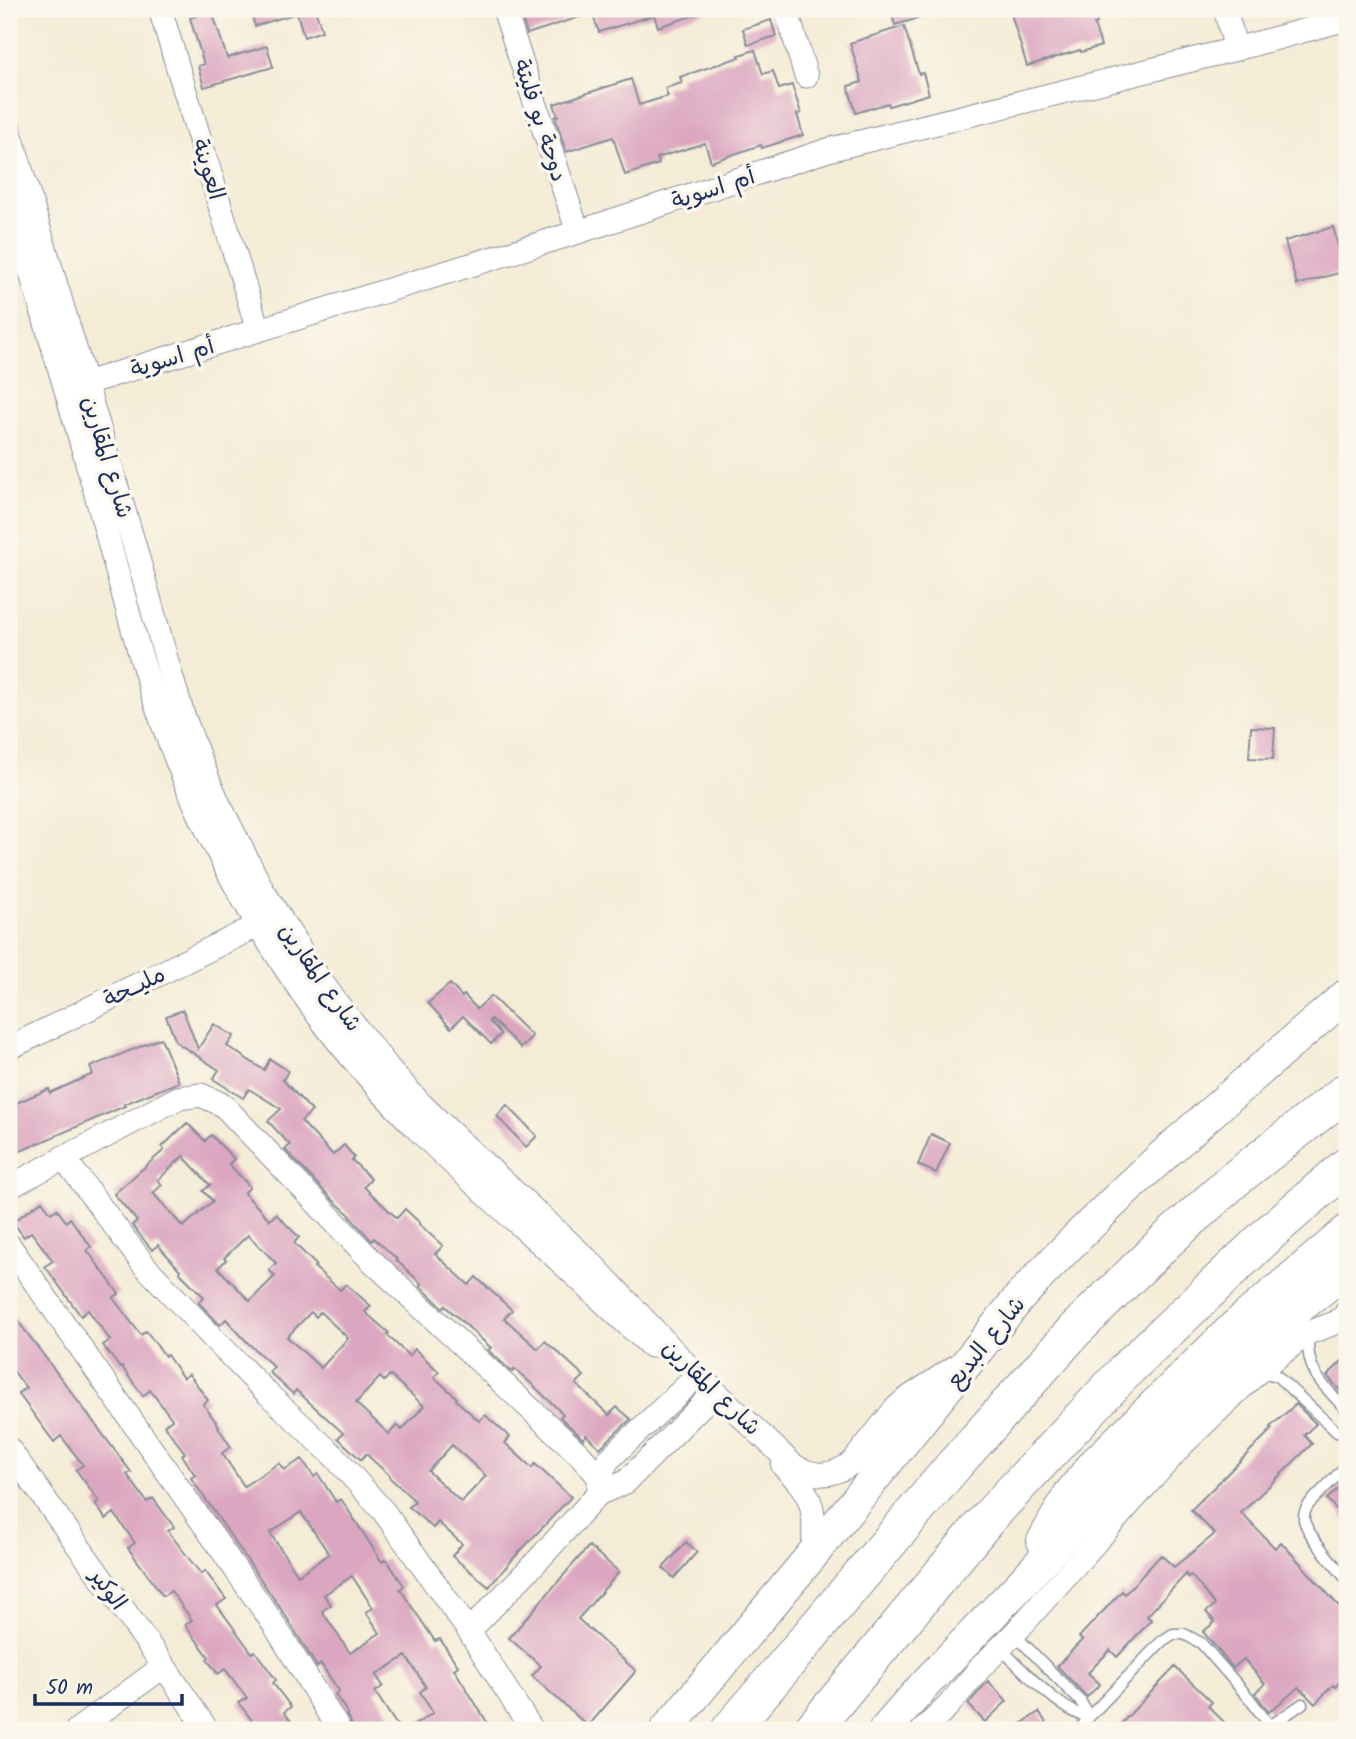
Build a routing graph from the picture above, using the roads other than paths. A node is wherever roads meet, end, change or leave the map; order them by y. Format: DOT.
graph roads {
  1 [pos="160,9"];
  2 [pos="504,9"];
  3 [pos="786,9"];
  4 [pos="1225,9"];
  5 [pos="1347,19"];
  6 [pos="1236,49"];
  7 [pos="806,76"];
  8 [pos="10,138"];
  9 [pos="9,200"];
  10 [pos="578,232"];
  11 [pos="258,330"];
  12 [pos="75,387"];
  13 [pos="268,920"];
  14 [pos="1347,995"];
  15 [pos="9,1048"];
  16 [pos="1347,1091"];
  17 [pos="63,1157"];
  18 [pos="1347,1166"];
  19 [pos="9,1187"];
  20 [pos="1347,1231"];
  21 [pos="9,1245"];
  22 [pos="1347,1270"];
  23 [pos="1347,1311"];
  24 [pos="1308,1333"];
  25 [pos="975,1354"];
  26 [pos="1259,1371"];
  27 [pos="694,1379"];
  28 [pos="712,1396"];
  29 [pos="1347,1410"];
  30 [pos="1347,1435"];
  31 [pos="9,1448"];
  32 [pos="1347,1465"];
  33 [pos="599,1485"];
  34 [pos="813,1554"];
  35 [pos="1347,1580"];
  36 [pos="1020,1585"];
  37 [pos="469,1631"];
  38 [pos="1007,1641"];
  39 [pos="164,1666"];
  40 [pos="1302,1704"];
  41 [pos="1089,1717"];
  42 [pos="1268,1728"];
  43 [pos="77,1730"];
  44 [pos="207,1730"];
  45 [pos="339,1730"];
  46 [pos="532,1730"];
  47 [pos="666,1730"];
  48 [pos="730,1730"];
  49 [pos="812,1730"];
  50 [pos="885,1730"];
  51 [pos="923,1730"];
  52 [pos="1082,1730"];
  1 -- 11 [label="street, العوينة"];
  2 -- 10 [label="street, دوحة بو فليتة"];
  3 -- 7 [label="street"];
  4 -- 6 [label="street"];
  5 -- 6 [label="street, أم اسوية"];
  6 -- 10 [label="street, أم اسوية"];
  8 -- 12 [label="street, شارع المقارين"];
  9 -- 12 [label="street, شارع المقارين"];
  10 -- 11 [label="street, أم اسوية"];
  11 -- 12 [label="street, أم اسوية"];
  12 -- 13 [label="street, شارع المقارين"];
  13 -- 15 [label="street, مليــحة"];
  13 -- 27 [label="street, شارع المقارين"];
  14 -- 25 [label="main road, شارع البديع"];
  16 -- 48 [label="highway"];
  17 -- 19 [label="street"];
  17 -- 33 [label="street"];
  17 -- 37 [label="street"];
  18 -- 49 [label="highway"];
  20 -- 36 [label="main road"];
  21 -- 45 [label="street"];
  22 -- 36 [label="main road"];
  23 -- 24 [label="street"];
  24 -- 26 [label="street"];
  24 -- 29 [label="lane"];
  25 -- 28 [label="street, شارع المقارين"];
  25 -- 34 [label="main road, شارع البديع"];
  26 -- 30 [label="lane"];
  26 -- 38 [label="street"];
  27 -- 28 [label="street, شارع المقارين"];
  27 -- 33 [label="street"];
  28 -- 33 [label="street"];
  28 -- 34 [label="street, شارع المقارين"];
  31 -- 39 [label="street, الوكير"];
  32 -- 35 [label="lane"];
  33 -- 37 [label="street"];
  34 -- 47 [label="main road, شارع البديع"];
  36 -- 50 [label="main road"];
  37 -- 46 [label="street"];
  38 -- 41 [label="lane"];
  38 -- 41 [label="lane"];
  38 -- 51 [label="street"];
  39 -- 43 [label="street"];
  39 -- 44 [label="street, الوكير"];
  40 -- 42 [label="lane"];
  41 -- 42 [label="lane"];
  41 -- 52 [label="lane"];
}
